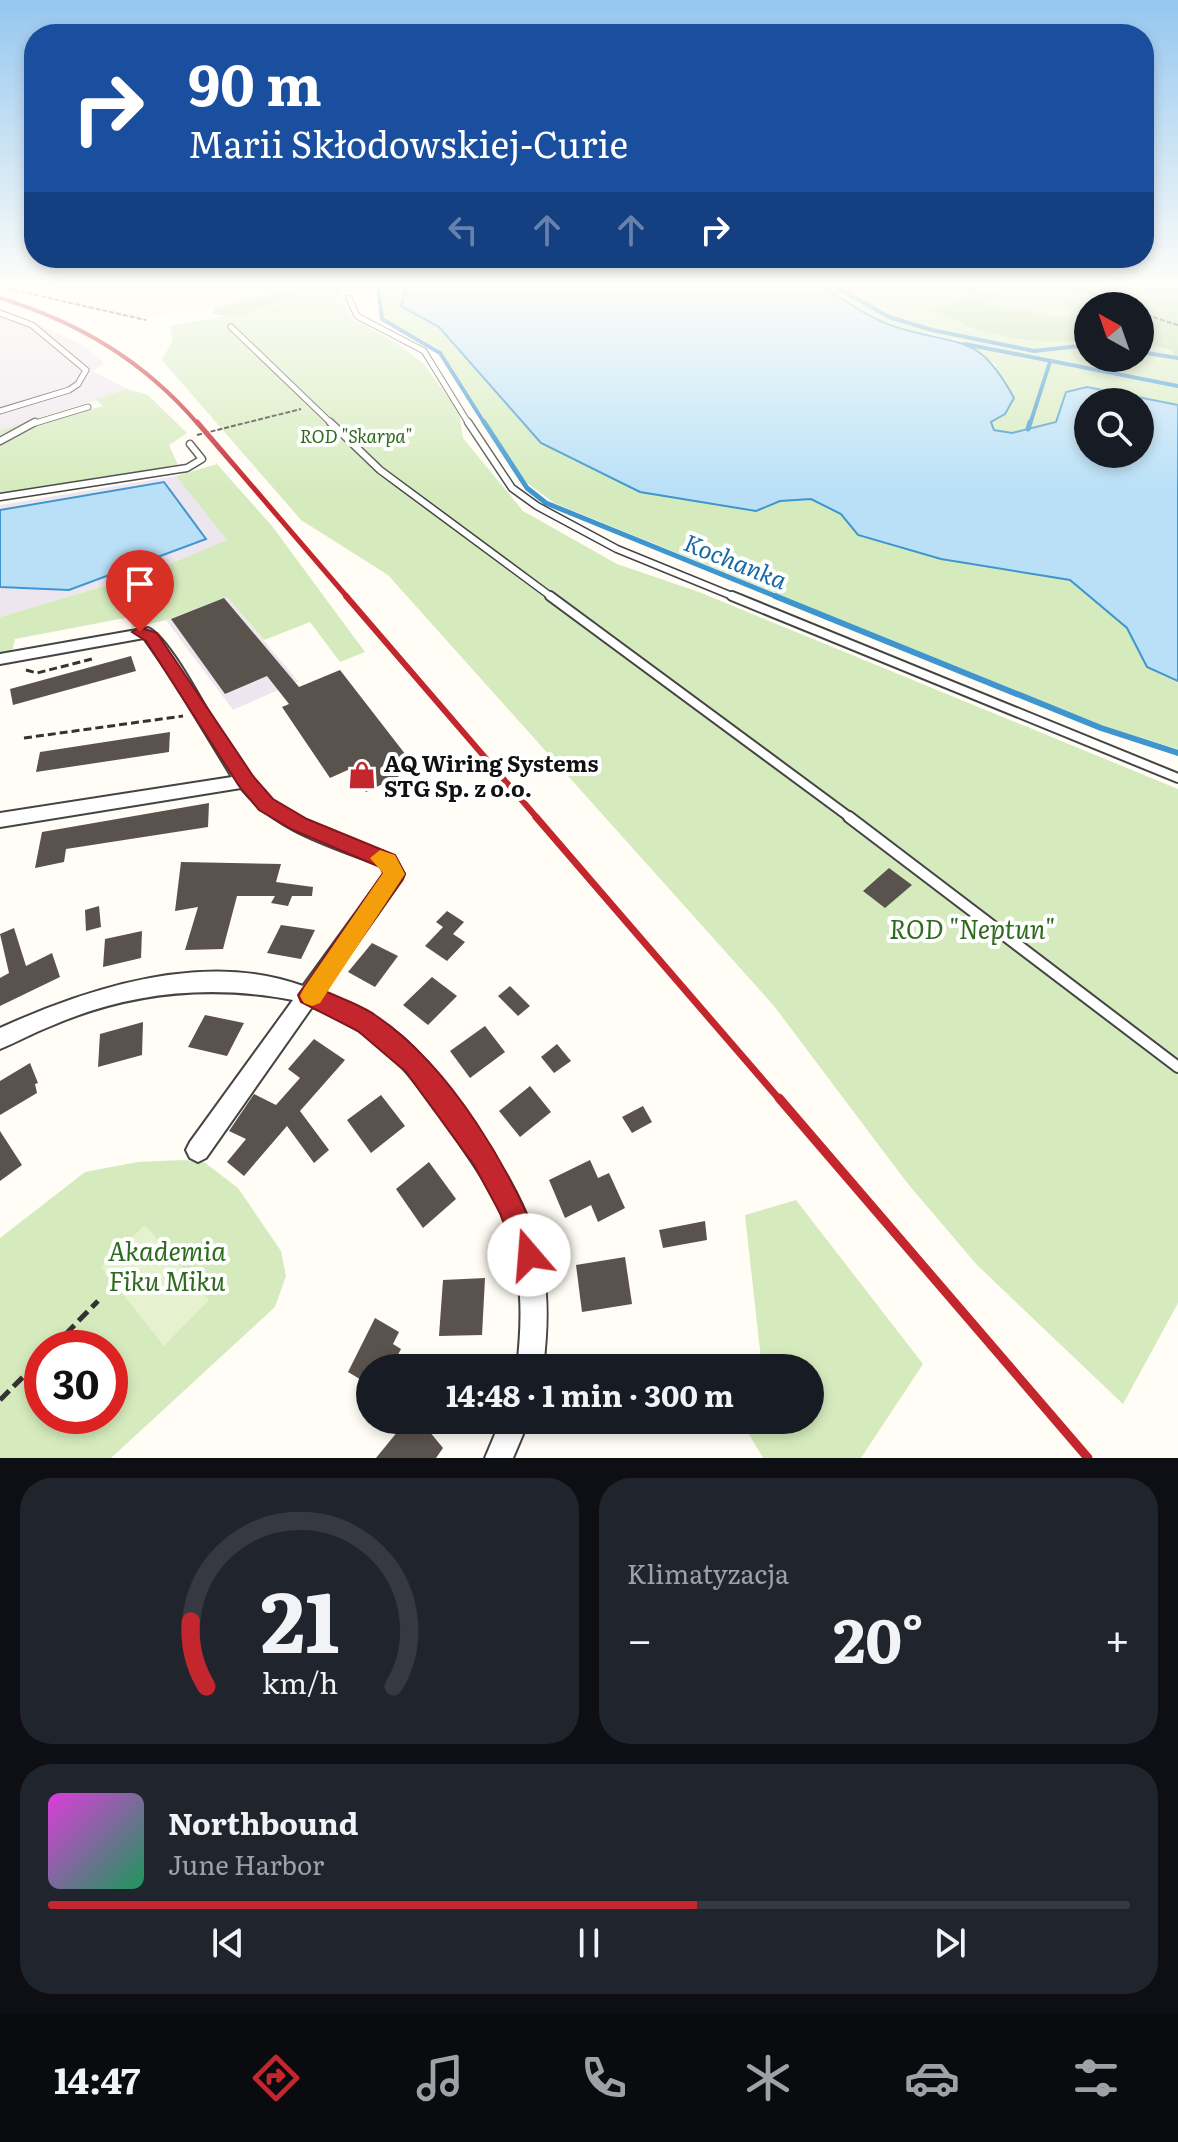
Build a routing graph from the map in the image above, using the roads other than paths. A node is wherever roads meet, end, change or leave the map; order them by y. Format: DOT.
graph roads {
  1 [pos="68,355"];
  2 [pos="259,355"];
  3 [pos="427,355"];
  4 [pos="88,407"];
  5 [pos="0,411"];
  6 [pos="0,441"];
  7 [pos="190,444"];
  8 [pos="0,497"];
  9 [pos="0,659"];
  10 [pos="1178,778"];
  11 [pos="246,781"];
  12 [pos="0,820"];
  13 [pos="309,995"];
  14 [pos="0,1039"];
  15 [pos="1178,1067"];
  16 [pos="198,1150"];
  17 [pos="531,1354"];
  18 [pos="509,1434"];
  19 [pos="500,1458"];
  1 -- 5 [label="lane"];
  2 -- 15 [label="lane"];
  3 -- 10 [label="lane"];
  4 -- 6 [label="lane"];
  7 -- 8 [label="lane"];
  9 -- 11 [label="street"];
  11 -- 12 [label="street"];
  11 -- 13 [label="street"];
  13 -- 14 [label="street"];
  13 -- 16 [label="street"];
  13 -- 17 [label="street"];
  18 -- 19 [label="street"];
}
